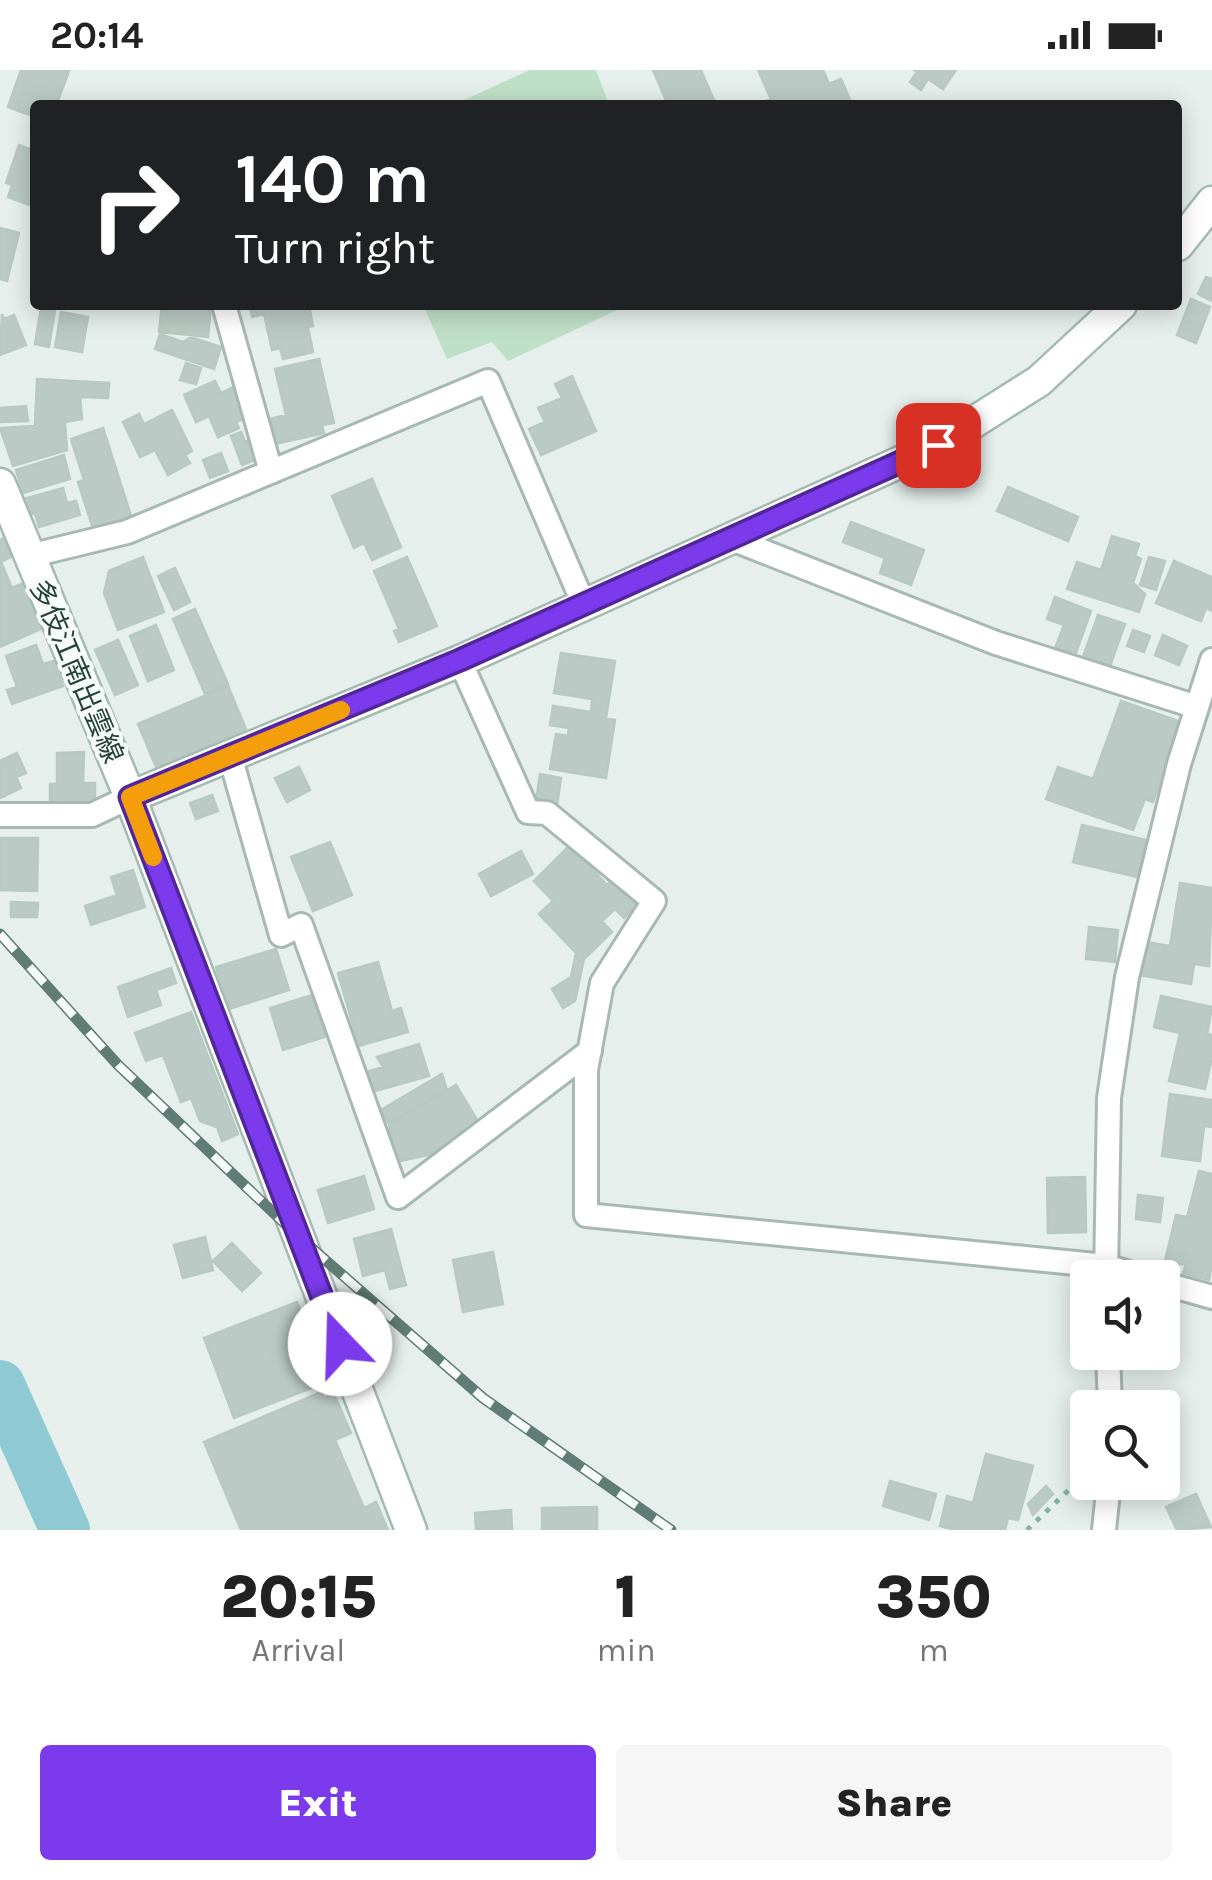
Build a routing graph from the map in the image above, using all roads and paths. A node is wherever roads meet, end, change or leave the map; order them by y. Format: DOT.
graph roads {
  1 [pos="1212,202"];
  2 [pos="1182,240"];
  3 [pos="225,310"];
  4 [pos="1116,310"];
  5 [pos="271,472"];
  6 [pos="0,484"];
  7 [pos="732,539"];
  8 [pos="28,556"];
  9 [pos="584,605"];
  10 [pos="460,660"];
  11 [pos="1212,660"];
  12 [pos="1197,707"];
  13 [pos="230,756"];
  14 [pos="130,797"];
  15 [pos="0,815"];
  16 [pos="590,1051"];
  17 [pos="1106,1260"];
  18 [pos="1070,1268"];
  19 [pos="1180,1288"];
  20 [pos="1212,1297"];
  21 [pos="1070,1489"];
  22 [pos="1107,1500"];
  23 [pos="404,1528"];
  24 [pos="1027,1530"];
  25 [pos="1104,1530"];
  1 -- 2 [label="street"];
  3 -- 5 [label="street"];
  4 -- 7 [label="street"];
  5 -- 8 [label="street"];
  5 -- 9 [label="street"];
  6 -- 8 [label="street, 多伎江南出雲線"];
  7 -- 9 [label="street"];
  7 -- 12 [label="street"];
  8 -- 14 [label="street, 多伎江南出雲線"];
  9 -- 10 [label="street"];
  10 -- 13 [label="street"];
  10 -- 16 [label="street"];
  11 -- 12 [label="street"];
  12 -- 17 [label="street"];
  13 -- 14 [label="street"];
  13 -- 16 [label="street"];
  14 -- 15 [label="street"];
  14 -- 23 [label="street, 多伎江南出雲線"];
  16 -- 18 [label="street"];
  19 -- 20 [label="street"];
  21 -- 24 [label="path"];
  22 -- 25 [label="street"];
}
